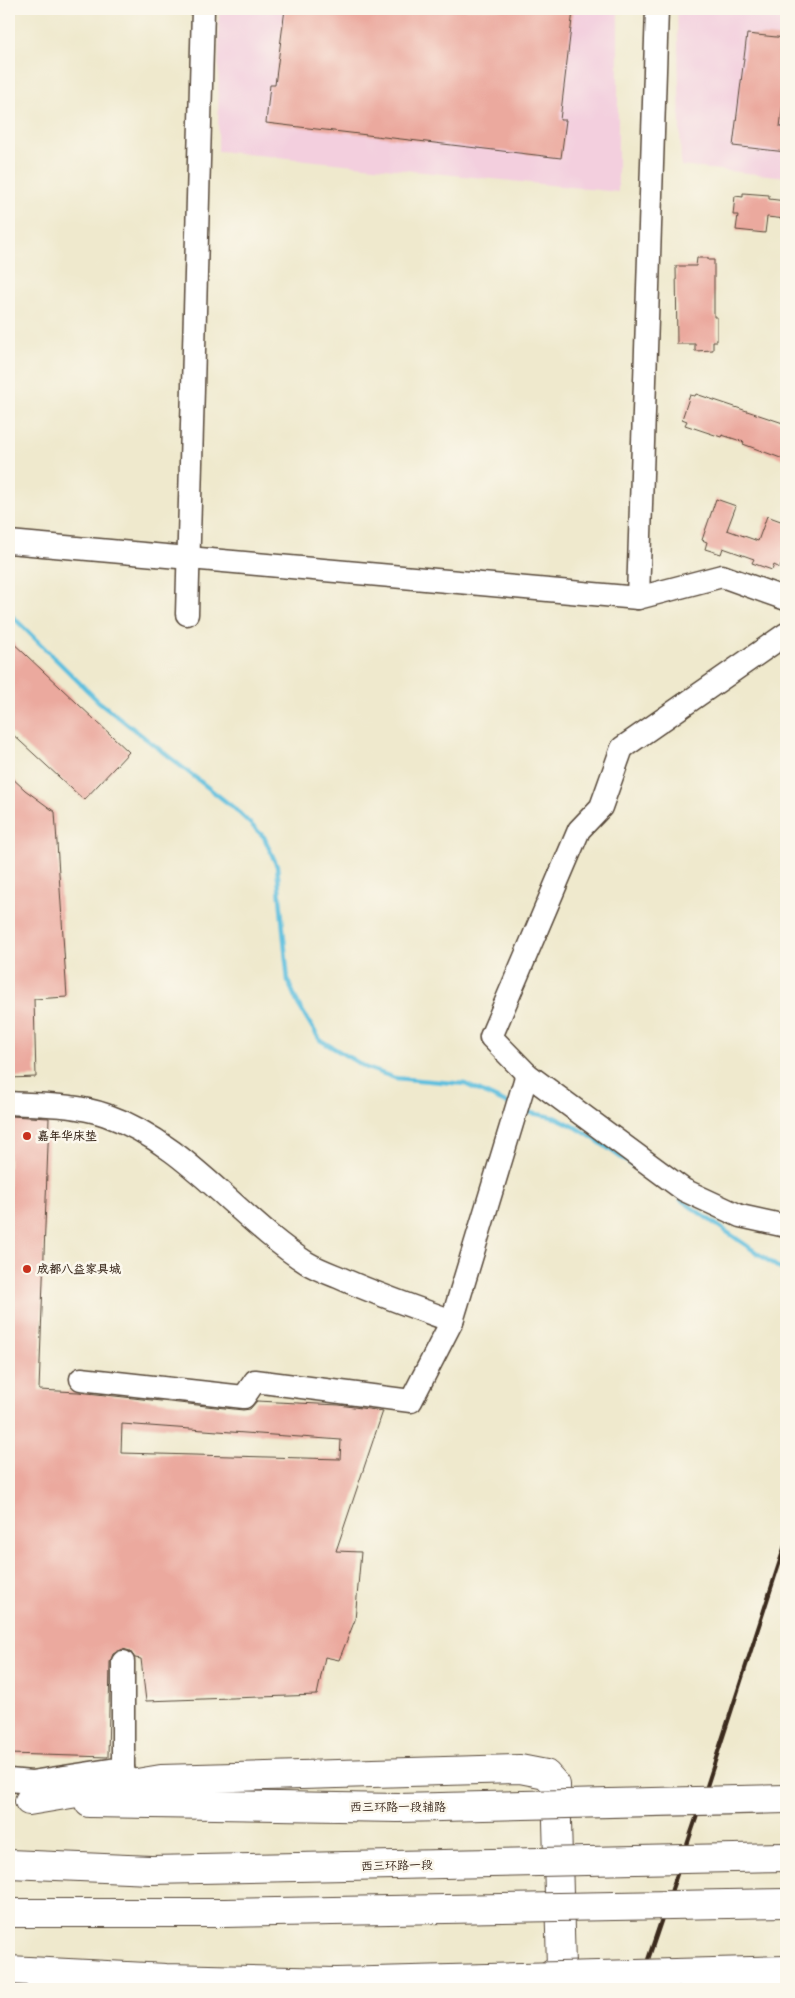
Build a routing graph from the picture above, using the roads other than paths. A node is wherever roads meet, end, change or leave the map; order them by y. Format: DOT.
graph roads {
  1 [pos="202,9"];
  2 [pos="657,9"];
  3 [pos="9,542"];
  4 [pos="188,558"];
  5 [pos="638,598"];
  6 [pos="786,599"];
  7 [pos="187,614"];
  8 [pos="786,634"];
  9 [pos="527,1074"];
  10 [pos="9,1103"];
  11 [pos="786,1226"];
  12 [pos="452,1321"];
  13 [pos="80,1379"];
  14 [pos="123,1662"];
  15 [pos="125,1776"];
  16 [pos="9,1780"];
  17 [pos="786,1799"];
  18 [pos="19,1801"];
  19 [pos="786,1857"];
  20 [pos="9,1864"];
  21 [pos="786,1903"];
  22 [pos="9,1913"];
  23 [pos="9,1970"];
  24 [pos="786,1970"];
  25 [pos="9,1986"];
  26 [pos="534,1988"];
  27 [pos="19,1989"];
  1 -- 4 [label="street"];
  2 -- 5 [label="street"];
  3 -- 4 [label="street"];
  4 -- 5 [label="street"];
  4 -- 7 [label="street"];
  5 -- 6 [label="street"];
  8 -- 9 [label="street"];
  9 -- 11 [label="street"];
  9 -- 12 [label="street"];
  10 -- 12 [label="street"];
  12 -- 13 [label="street"];
  14 -- 15 [label="street"];
  15 -- 16 [label="street"];
  15 -- 18 [label="main road"];
  15 -- 26 [label="main road"];
  17 -- 18 [label="main road, 西三环路一段辅路, bridge"];
  19 -- 20 [label="main road, 西三环路一段, bridge"];
  21 -- 22 [label="main road, bridge"];
  23 -- 24 [label="main road, bridge"];
  25 -- 27 [label="main road"];
}
